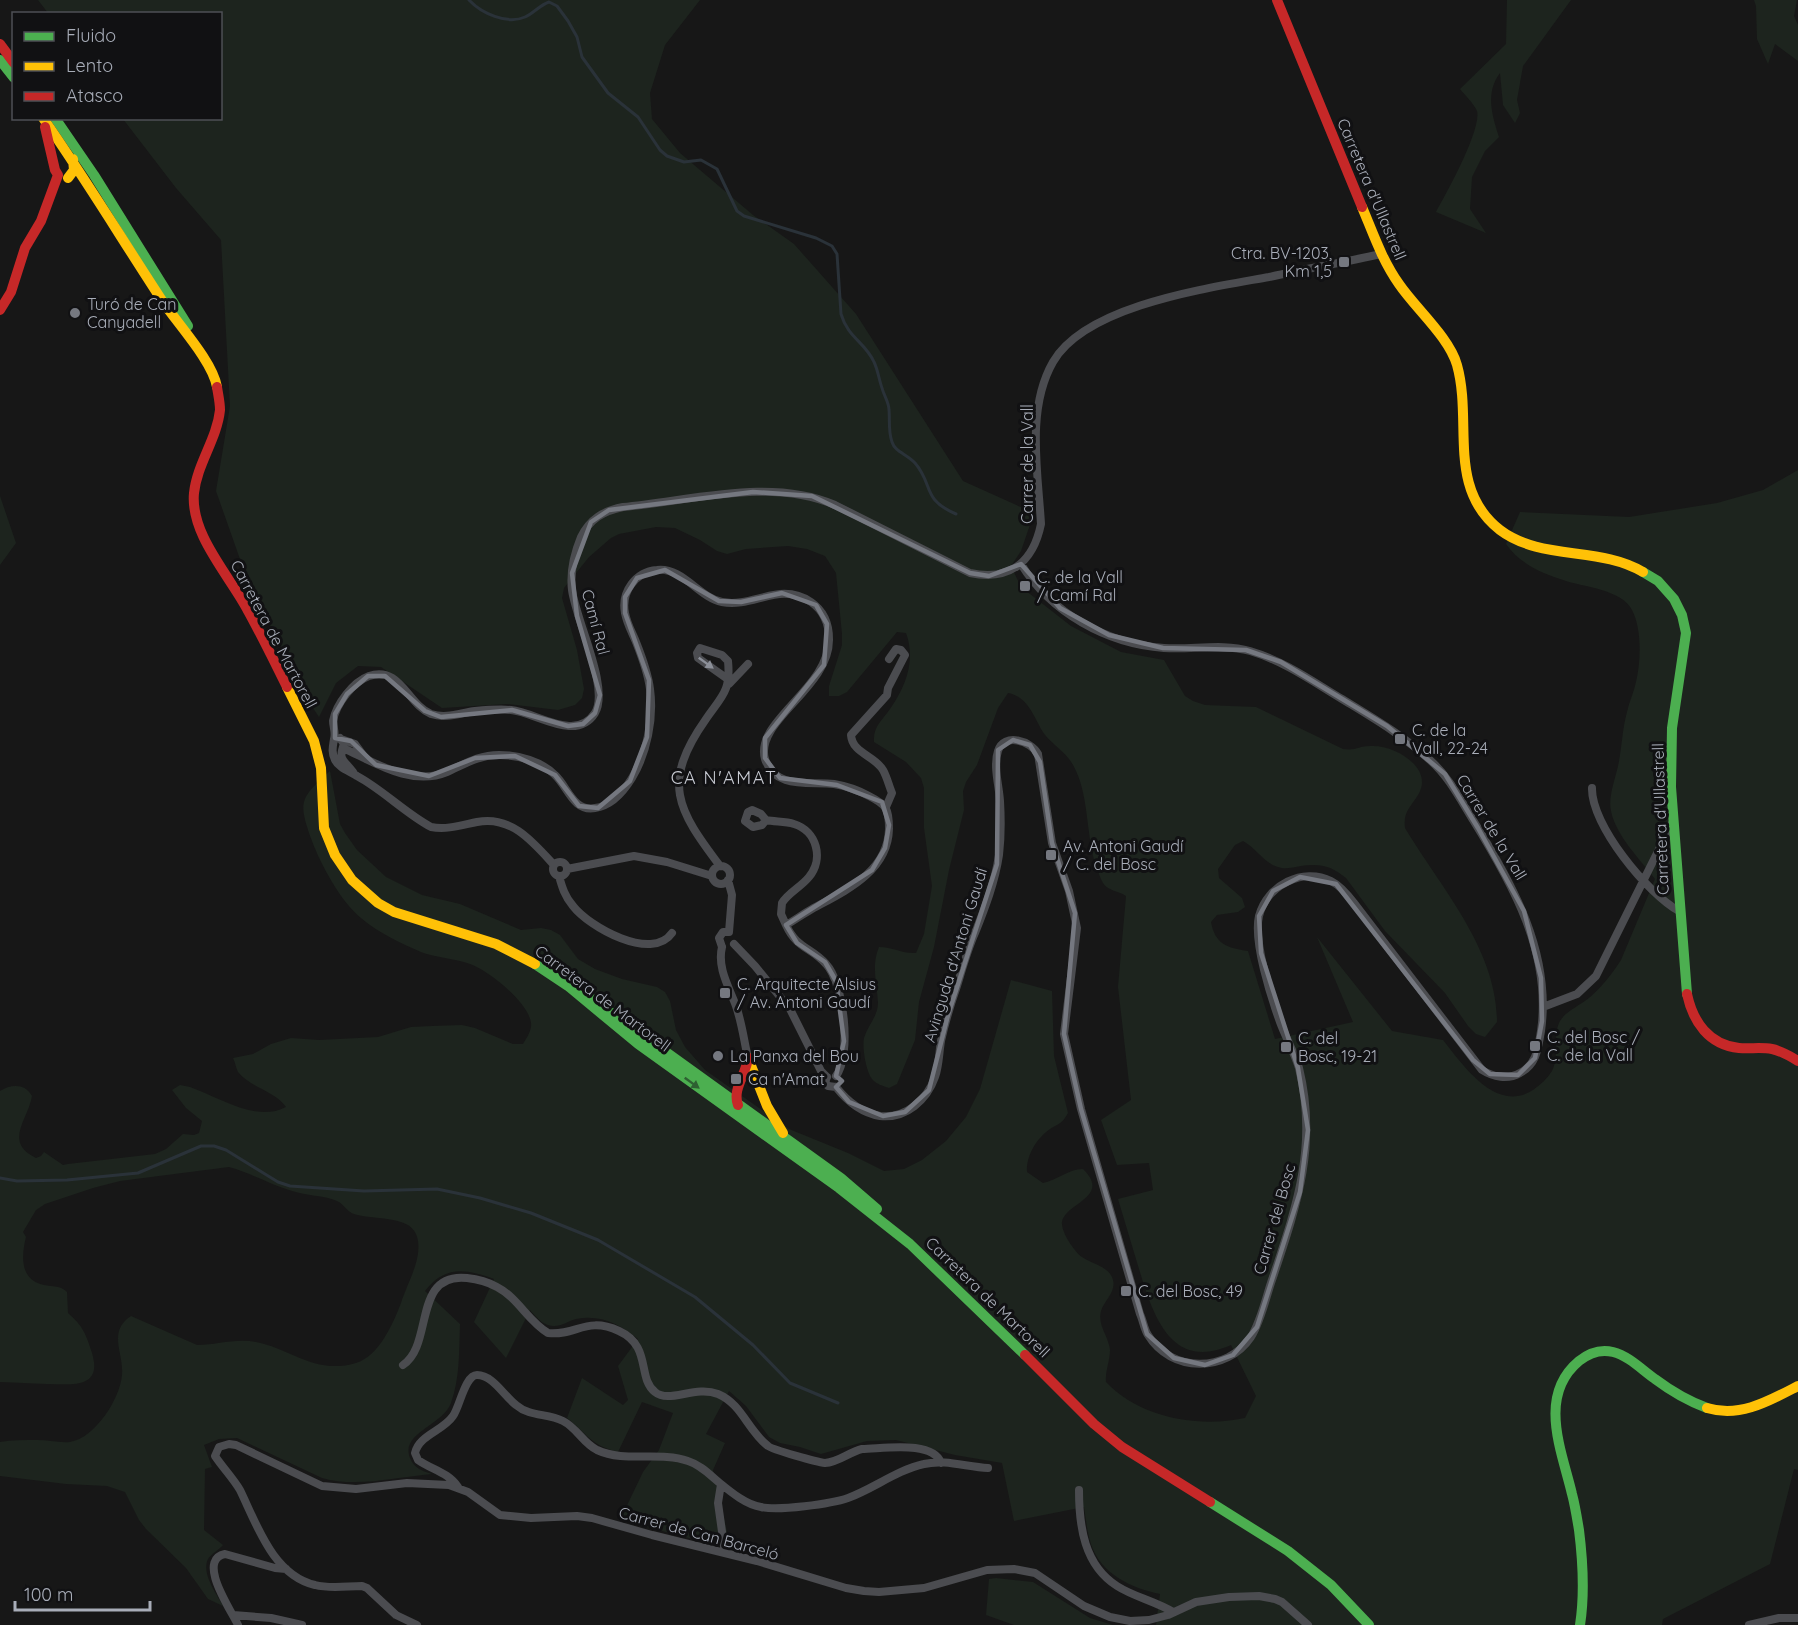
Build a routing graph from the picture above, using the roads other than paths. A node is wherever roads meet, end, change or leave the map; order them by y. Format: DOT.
graph roads {
  1 [pos="1276,0"];
  2 [pos="0,44"];
  3 [pos="0,60"];
  4 [pos="12,60"];
  5 [pos="12,75"];
  6 [pos="43,120"];
  7 [pos="43,120"];
  8 [pos="55,120"];
  9 [pos="55,120"];
  10 [pos="73,160"];
  11 [pos="54,163"];
  12 [pos="94,175"];
  13 [pos="63,176"];
  14 [pos="98,197"];
  15 [pos="1381,254"];
  16 [pos="0,310"];
  17 [pos="198,348"];
  18 [pos="1021,564"];
  19 [pos="888,659"];
  20 [pos="747,664"];
  21 [pos="729,682"];
  22 [pos="337,738"];
  23 [pos="343,748"];
  24 [pos="998,750"];
  25 [pos="366,759"];
  26 [pos="355,775"];
  27 [pos="1592,788"];
  28 [pos="886,807"];
  29 [pos="766,820"];
  30 [pos="1672,823"];
  31 [pos="555,865"];
  32 [pos="720,866"];
  33 [pos="567,869"];
  34 [pos="559,876"];
  35 [pos="712,876"];
  36 [pos="728,880"];
  37 [pos="1643,881"];
  38 [pos="1680,911"];
  39 [pos="786,925"];
  40 [pos="729,932"];
  41 [pos="672,933"];
  42 [pos="734,944"];
  43 [pos="722,947"];
  44 [pos="568,986"];
  45 [pos="1543,1007"];
  46 [pos="748,1058"];
  47 [pos="1798,1061"];
  48 [pos="695,1072"];
  49 [pos="836,1076"];
  50 [pos="827,1077"];
  51 [pos="739,1083"];
  52 [pos="836,1087"];
  53 [pos="760,1089"];
  54 [pos="712,1097"];
  55 [pos="739,1106"];
  56 [pos="756,1129"];
  57 [pos="790,1142"];
  58 [pos="910,1244"];
  59 [pos="403,1365"];
  60 [pos="1798,1386"];
  61 [pos="941,1463"];
  62 [pos="988,1468"];
  63 [pos="721,1484"];
  64 [pos="458,1487"];
  65 [pos="1079,1490"];
  66 [pos="725,1553"];
  67 [pos="286,1569"];
  68 [pos="1173,1612"];
  69 [pos="233,1615"];
  70 [pos="1798,1618"];
  71 [pos="238,1625"];
  72 [pos="302,1625"];
  73 [pos="417,1625"];
  74 [pos="1308,1625"];
  75 [pos="1369,1625"];
  76 [pos="1580,1625"];
  77 [pos="1749,1625"];
  1 -- 15 [label="main road, Carretera d'Ullastrell"];
  2 -- 4 [label="main road"];
  3 -- 5 [label="main road"];
  6 -- 10 [label="main road, Carretera de Martorell"];
  7 -- 11 [label="main road"];
  8 -- 10 [label="main road"];
  9 -- 12 [label="main road"];
  10 -- 11 [label="main road"];
  10 -- 12 [label="main road"];
  10 -- 13 [label="main road"];
  10 -- 14 [label="main road, Carretera de Martorell"];
  11 -- 13 [label="main road"];
  12 -- 17 [label="main road"];
  13 -- 14 [label="main road"];
  13 -- 16 [label="main road"];
  14 -- 17 [label="main road, Carretera de Martorell"];
  15 -- 18 [label="street, Carrer de la Vall"];
  15 -- 30 [label="main road, Carretera d'Ullastrell"];
  17 -- 44 [label="main road, Carretera de Martorell"];
  18 -- 22 [label="street, Camí Ral"];
  18 -- 45 [label="street, Carrer de la Vall"];
  19 -- 28 [label="street"];
  20 -- 21 [label="street"];
  21 -- 21 [label="street, one-way"];
  21 -- 32 [label="street"];
  22 -- 23 [label="street"];
  22 -- 25 [label="street"];
  22 -- 26 [label="street"];
  23 -- 25 [label="street"];
  23 -- 26 [label="street"];
  24 -- 45 [label="street, Carrer del Bosc"];
  24 -- 52 [label="street, Avinguda d'Antoni Gaudí"];
  25 -- 28 [label="street"];
  26 -- 31 [label="street"];
  27 -- 37 [label="street"];
  28 -- 39 [label="street"];
  29 -- 39 [label="street"];
  30 -- 37 [label="street"];
  30 -- 38 [label="main road, Carretera d'Ullastrell"];
  31 -- 33 [label="street"];
  31 -- 34 [label="street"];
  32 -- 35 [label="street"];
  32 -- 36 [label="street"];
  33 -- 34 [label="street"];
  33 -- 35 [label="street"];
  34 -- 41 [label="street"];
  35 -- 36 [label="street"];
  36 -- 40 [label="street"];
  37 -- 38 [label="street"];
  37 -- 45 [label="street"];
  38 -- 47 [label="main road, Carretera d'Ullastrell"];
  39 -- 49 [label="street"];
  40 -- 42 [label="street"];
  40 -- 43 [label="street"];
  42 -- 43 [label="street"];
  42 -- 50 [label="street"];
  43 -- 46 [label="street"];
  44 -- 48 [label="main road"];
  44 -- 54 [label="main road, Carretera de Martorell, one-way"];
  46 -- 51 [label="main road"];
  46 -- 53 [label="main road"];
  48 -- 51 [label="main road"];
  48 -- 55 [label="main road"];
  49 -- 50 [label="street"];
  49 -- 52 [label="street"];
  50 -- 52 [label="street"];
  51 -- 53 [label="main road"];
  51 -- 55 [label="main road"];
  53 -- 55 [label="main road"];
  53 -- 57 [label="main road"];
  54 -- 55 [label="main road"];
  54 -- 56 [label="main road, Carretera de Martorell"];
  55 -- 56 [label="main road"];
  55 -- 57 [label="main road"];
  56 -- 58 [label="main road, Carretera de Martorell"];
  57 -- 58 [label="main road"];
  58 -- 75 [label="main road, Carretera de Martorell"];
  59 -- 61 [label="street"];
  60 -- 76 [label="main road"];
  61 -- 62 [label="street"];
  61 -- 63 [label="street"];
  63 -- 64 [label="street"];
  63 -- 66 [label="street"];
  64 -- 66 [label="street, Carrer de Can Barceló"];
  64 -- 67 [label="street, Carrer de Can Barceló"];
  65 -- 68 [label="street"];
  66 -- 68 [label="street, Carrer de Can Barceló"];
  67 -- 69 [label="street"];
  67 -- 73 [label="street"];
  68 -- 74 [label="street, Carrer de Can Barceló"];
  69 -- 71 [label="street"];
  69 -- 72 [label="street"];
  70 -- 77 [label="street"];
}
